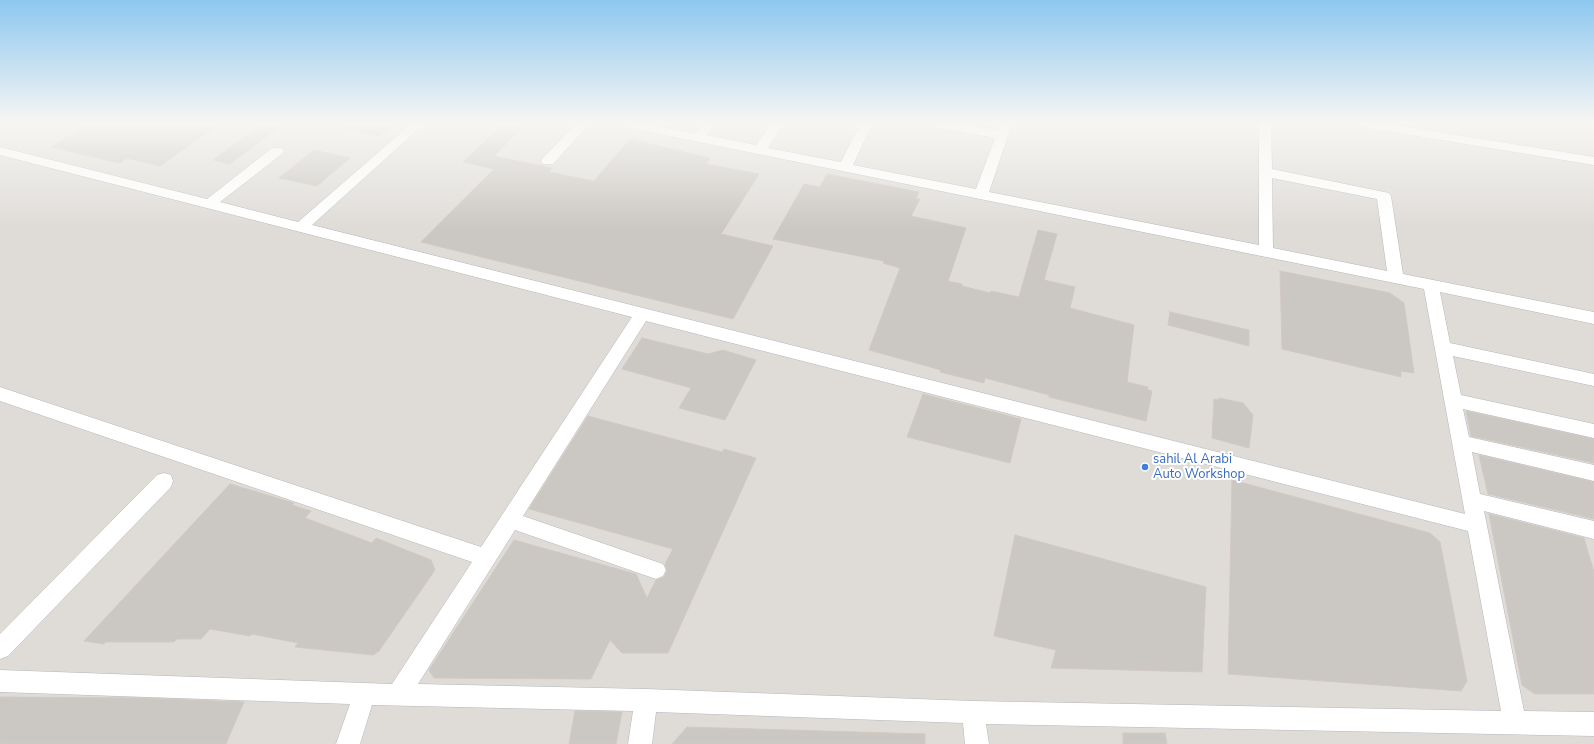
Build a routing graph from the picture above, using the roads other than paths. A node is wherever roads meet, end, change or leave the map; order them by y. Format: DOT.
graph roads {
  1 [pos="31,159"];
  2 [pos="267,159"];
  3 [pos="379,159"];
  4 [pos="550,159"];
  5 [pos="806,159"];
  6 [pos="849,159"];
  7 [pos="993,159"];
  8 [pos="1265,159"];
  9 [pos="1574,159"];
  10 [pos="548,161"];
  11 [pos="1594,162"];
  12 [pos="845,166"];
  13 [pos="1265,172"];
  14 [pos="981,194"];
  15 [pos="210,203"];
  16 [pos="302,226"];
  17 [pos="1266,252"];
  18 [pos="1396,279"];
  19 [pos="1431,286"];
  20 [pos="642,314"];
  21 [pos="1594,318"];
  22 [pos="1443,348"];
  23 [pos="1594,380"];
  24 [pos="0,394"];
  25 [pos="1452,400"];
  26 [pos="1594,431"];
  27 [pos="1461,447"];
  28 [pos="1594,473"];
  29 [pos="164,480"];
  30 [pos="1594,483"];
  31 [pos="1472,500"];
  32 [pos="510,520"];
  33 [pos="1476,525"];
  34 [pos="1594,530"];
  35 [pos="486,558"];
  36 [pos="656,570"];
  37 [pos="0,649"];
  38 [pos="0,681"];
  39 [pos="365,693"];
  40 [pos="398,694"];
  41 [pos="646,700"];
  42 [pos="973,712"];
  43 [pos="1514,721"];
  44 [pos="1594,724"];
  45 [pos="348,744"];
  46 [pos="640,744"];
  47 [pos="977,744"];
  1 -- 15 [label="street"];
  2 -- 15 [label="street"];
  3 -- 16 [label="street"];
  4 -- 10 [label="street"];
  5 -- 12 [label="street"];
  6 -- 12 [label="street"];
  7 -- 14 [label="street"];
  8 -- 13 [label="street"];
  9 -- 11 [label="street"];
  12 -- 14 [label="street"];
  13 -- 17 [label="street"];
  13 -- 18 [label="street"];
  14 -- 17 [label="street"];
  15 -- 16 [label="street"];
  16 -- 20 [label="street"];
  17 -- 18 [label="street"];
  18 -- 19 [label="street"];
  19 -- 21 [label="street"];
  19 -- 22 [label="street"];
  20 -- 32 [label="street"];
  20 -- 33 [label="street"];
  22 -- 23 [label="street"];
  22 -- 25 [label="street"];
  24 -- 35 [label="street"];
  25 -- 26 [label="street"];
  25 -- 27 [label="street"];
  27 -- 28 [label="street"];
  27 -- 30 [label="street"];
  27 -- 31 [label="street"];
  29 -- 37 [label="street"];
  31 -- 33 [label="street"];
  31 -- 34 [label="street"];
  32 -- 35 [label="street"];
  32 -- 36 [label="street"];
  33 -- 43 [label="street"];
  35 -- 40 [label="street"];
  38 -- 39 [label="street"];
  39 -- 40 [label="street"];
  39 -- 45 [label="street"];
  40 -- 41 [label="street"];
  41 -- 42 [label="street"];
  41 -- 46 [label="street"];
  42 -- 43 [label="street"];
  42 -- 47 [label="street"];
  43 -- 44 [label="street"];
}
